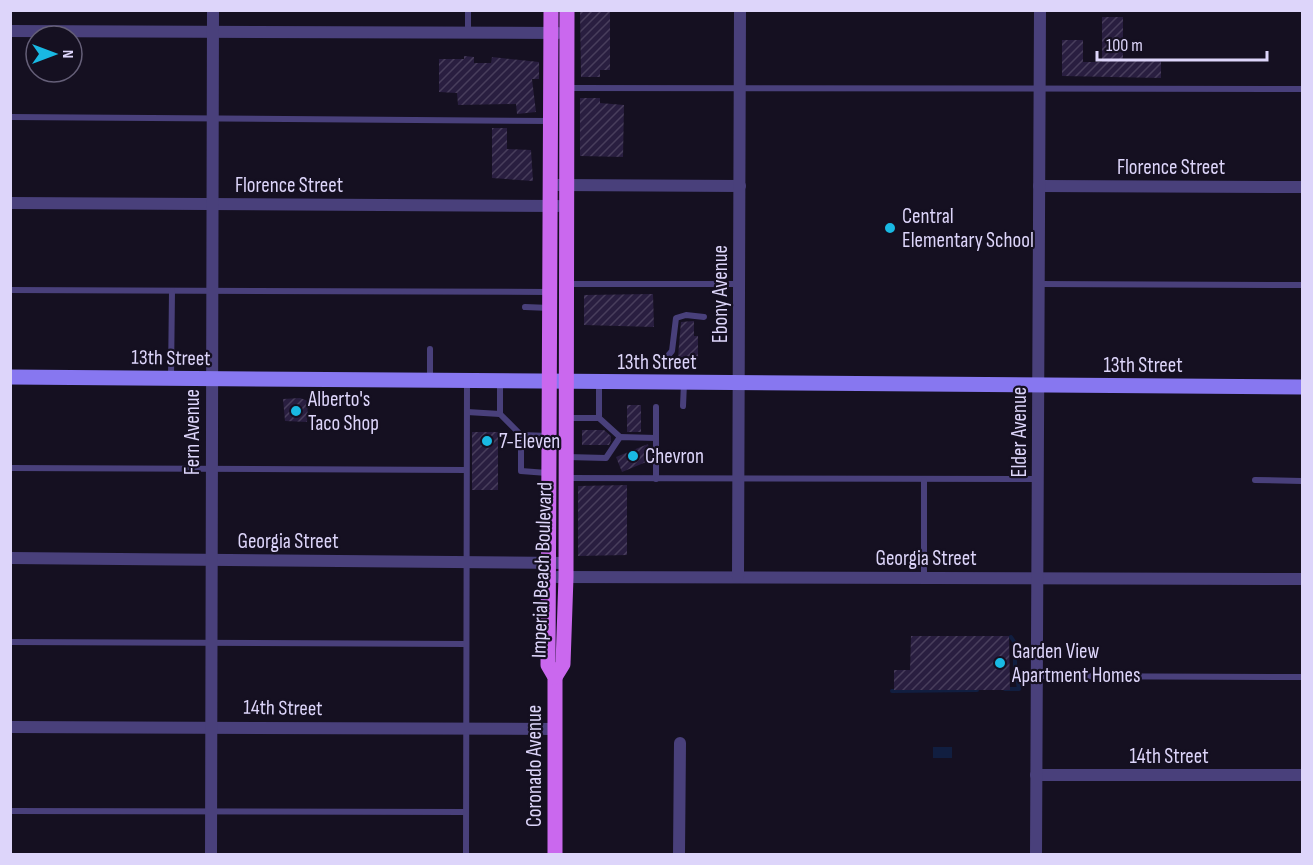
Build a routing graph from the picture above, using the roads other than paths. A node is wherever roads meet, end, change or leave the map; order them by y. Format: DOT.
graph roads {
  1 [pos="213,10"];
  2 [pos="468,10"];
  3 [pos="551,10"];
  4 [pos="567,10"];
  5 [pos="740,10"];
  6 [pos="1040,10"];
  7 [pos="10,31"];
  8 [pos="213,32"];
  9 [pos="468,33"];
  10 [pos="551,33"];
  11 [pos="567,33"];
  12 [pos="740,87"];
  13 [pos="1040,87"];
  14 [pos="567,88"];
  15 [pos="1302,89"];
  16 [pos="10,117"];
  17 [pos="213,118"];
  18 [pos="551,121"];
  19 [pos="550,185"];
  20 [pos="567,185"];
  21 [pos="740,186"];
  22 [pos="1039,186"];
  23 [pos="1302,187"];
  24 [pos="10,204"];
  25 [pos="213,204"];
  26 [pos="550,206"];
  27 [pos="567,207"];
  28 [pos="567,284"];
  29 [pos="739,284"];
  30 [pos="1039,284"];
  31 [pos="1302,285"];
  32 [pos="10,290"];
  33 [pos="172,291"];
  34 [pos="212,291"];
  35 [pos="550,292"];
  36 [pos="525,307"];
  37 [pos="550,308"];
  38 [pos="704,317"];
  39 [pos="430,349"];
  40 [pos="666,358"];
  41 [pos="10,377"];
  42 [pos="171,379"];
  43 [pos="212,379"];
  44 [pos="430,381"];
  45 [pos="467,382"];
  46 [pos="500,382"];
  47 [pos="550,383"];
  48 [pos="567,383"];
  49 [pos="599,383"];
  50 [pos="684,383"];
  51 [pos="739,383"];
  52 [pos="1038,385"];
  53 [pos="1302,387"];
  54 [pos="683,406"];
  55 [pos="656,407"];
  56 [pos="467,412"];
  57 [pos="500,414"];
  58 [pos="567,418"];
  59 [pos="599,418"];
  60 [pos="521,435"];
  61 [pos="550,436"];
  62 [pos="620,437"];
  63 [pos="656,438"];
  64 [pos="567,457"];
  65 [pos="10,468"];
  66 [pos="212,470"];
  67 [pos="466,470"];
  68 [pos="549,473"];
  69 [pos="567,478"];
  70 [pos="656,479"];
  71 [pos="1038,479"];
  72 [pos="739,480"];
  73 [pos="924,480"];
  74 [pos="1255,480"];
  75 [pos="1302,481"];
  76 [pos="10,558"];
  77 [pos="212,560"];
  78 [pos="466,562"];
  79 [pos="549,570"];
  80 [pos="566,570"];
  81 [pos="738,577"];
  82 [pos="924,578"];
  83 [pos="1037,578"];
  84 [pos="1302,579"];
  85 [pos="10,642"];
  86 [pos="212,643"];
  87 [pos="466,644"];
  88 [pos="1037,676"];
  89 [pos="555,677"];
  90 [pos="1302,677"];
  91 [pos="212,726"];
  92 [pos="10,727"];
  93 [pos="555,729"];
  94 [pos="466,730"];
  95 [pos="680,742"];
  96 [pos="1302,775"];
  97 [pos="1036,776"];
  98 [pos="10,811"];
  99 [pos="212,811"];
  100 [pos="466,812"];
  101 [pos="212,855"];
  102 [pos="466,855"];
  103 [pos="555,855"];
  104 [pos="679,855"];
  105 [pos="1036,855"];
  1 -- 8 [label="street, Fern Avenue"];
  2 -- 9 [label="lane"];
  3 -- 10 [label="main road, Imperial Beach Boulevard"];
  4 -- 11 [label="main road, Imperial Beach Boulevard"];
  5 -- 12 [label="street, Ebony Avenue"];
  6 -- 13 [label="street, Elder Avenue"];
  7 -- 8 [label="street"];
  8 -- 9 [label="street"];
  8 -- 17 [label="street, Fern Avenue"];
  9 -- 10 [label="street"];
  10 -- 11 [label="street"];
  10 -- 18 [label="main road, Imperial Beach Boulevard"];
  11 -- 14 [label="main road, Imperial Beach Boulevard"];
  12 -- 13 [label="lane"];
  12 -- 14 [label="lane"];
  12 -- 21 [label="street, Ebony Avenue"];
  13 -- 15 [label="lane"];
  13 -- 22 [label="street, Elder Avenue"];
  14 -- 20 [label="main road, Imperial Beach Boulevard"];
  16 -- 17 [label="lane"];
  17 -- 18 [label="lane"];
  17 -- 25 [label="street, Fern Avenue"];
  18 -- 19 [label="main road, Imperial Beach Boulevard"];
  19 -- 20 [label="street"];
  19 -- 26 [label="main road, Imperial Beach Boulevard"];
  20 -- 21 [label="street"];
  20 -- 27 [label="main road, Imperial Beach Boulevard"];
  21 -- 29 [label="street, Ebony Avenue"];
  22 -- 23 [label="street, Florence Street"];
  22 -- 30 [label="street, Elder Avenue"];
  24 -- 25 [label="street, Florence Street"];
  25 -- 26 [label="street, Florence Street"];
  25 -- 34 [label="street, Fern Avenue"];
  26 -- 27 [label="street, Florence Street"];
  26 -- 35 [label="main road, Imperial Beach Boulevard"];
  27 -- 28 [label="main road, Imperial Beach Boulevard"];
  28 -- 29 [label="lane"];
  28 -- 48 [label="main road, Imperial Beach Boulevard"];
  29 -- 51 [label="street, Ebony Avenue"];
  30 -- 31 [label="lane"];
  30 -- 52 [label="street, Elder Avenue"];
  32 -- 33 [label="lane"];
  33 -- 34 [label="lane"];
  33 -- 42 [label="lane"];
  34 -- 35 [label="lane"];
  34 -- 43 [label="street, Fern Avenue"];
  35 -- 37 [label="main road, Imperial Beach Boulevard"];
  36 -- 37 [label="lane"];
  37 -- 47 [label="main road, Imperial Beach Boulevard"];
  38 -- 40 [label="lane"];
  39 -- 44 [label="lane"];
  41 -- 42 [label="main road, 13th Street"];
  42 -- 43 [label="main road, 13th Street"];
  43 -- 44 [label="main road, 13th Street"];
  43 -- 66 [label="street, Fern Avenue"];
  44 -- 45 [label="main road, 13th Street"];
  45 -- 46 [label="main road, 13th Street"];
  45 -- 56 [label="lane"];
  46 -- 47 [label="main road, 13th Street"];
  46 -- 57 [label="lane"];
  47 -- 48 [label="main road, 13th Street"];
  47 -- 61 [label="main road, Imperial Beach Boulevard"];
  48 -- 49 [label="main road, 13th Street"];
  48 -- 58 [label="main road, Imperial Beach Boulevard"];
  49 -- 50 [label="main road, 13th Street"];
  49 -- 59 [label="lane"];
  50 -- 51 [label="main road, 13th Street"];
  50 -- 54 [label="lane"];
  51 -- 52 [label="main road, 13th Street"];
  51 -- 72 [label="street, Ebony Avenue"];
  52 -- 53 [label="main road, 13th Street"];
  52 -- 71 [label="street, Elder Avenue"];
  55 -- 63 [label="lane"];
  56 -- 57 [label="lane"];
  56 -- 67 [label="lane"];
  57 -- 60 [label="lane"];
  58 -- 59 [label="lane"];
  58 -- 64 [label="main road, Imperial Beach Boulevard"];
  59 -- 62 [label="lane"];
  60 -- 61 [label="lane"];
  60 -- 68 [label="lane"];
  61 -- 68 [label="main road, Imperial Beach Boulevard"];
  62 -- 63 [label="lane"];
  62 -- 64 [label="lane"];
  63 -- 70 [label="lane"];
  64 -- 69 [label="main road, Imperial Beach Boulevard"];
  65 -- 66 [label="lane"];
  66 -- 67 [label="lane"];
  66 -- 77 [label="street, Fern Avenue"];
  67 -- 78 [label="lane"];
  68 -- 79 [label="main road, Imperial Beach Boulevard"];
  69 -- 70 [label="lane"];
  69 -- 80 [label="main road, Imperial Beach Boulevard"];
  70 -- 72 [label="lane"];
  71 -- 73 [label="lane"];
  71 -- 83 [label="street, Elder Avenue"];
  72 -- 73 [label="lane"];
  72 -- 81 [label="street, Ebony Avenue"];
  73 -- 82 [label="lane"];
  74 -- 75 [label="lane"];
  76 -- 77 [label="street, Georgia Street"];
  77 -- 78 [label="street, Georgia Street"];
  77 -- 86 [label="street, Fern Avenue"];
  78 -- 79 [label="street, Georgia Street"];
  78 -- 87 [label="lane"];
  79 -- 80 [label="street, Georgia Street"];
  79 -- 89 [label="main road, Imperial Beach Boulevard"];
  80 -- 81 [label="street, Georgia Street"];
  80 -- 89 [label="main road, Imperial Beach Boulevard"];
  81 -- 82 [label="street, Georgia Street"];
  82 -- 83 [label="street, Georgia Street"];
  83 -- 84 [label="street, Georgia Street"];
  83 -- 88 [label="street, Elder Avenue"];
  85 -- 86 [label="lane"];
  86 -- 87 [label="lane"];
  86 -- 91 [label="street, Fern Avenue"];
  87 -- 94 [label="lane"];
  88 -- 90 [label="lane"];
  88 -- 97 [label="street, Elder Avenue"];
  89 -- 93 [label="main road, Coronado Avenue"];
  91 -- 92 [label="street, 14th Street"];
  91 -- 94 [label="street, 14th Street"];
  91 -- 99 [label="street, Fern Avenue"];
  93 -- 94 [label="street, 14th Street"];
  93 -- 103 [label="main road, Coronado Avenue"];
  94 -- 100 [label="lane"];
  95 -- 104 [label="street"];
  96 -- 97 [label="street, 14th Street"];
  97 -- 105 [label="street, Elder Avenue"];
  98 -- 99 [label="lane"];
  99 -- 100 [label="lane"];
  99 -- 101 [label="street, Fern Avenue"];
  100 -- 102 [label="lane"];
}
